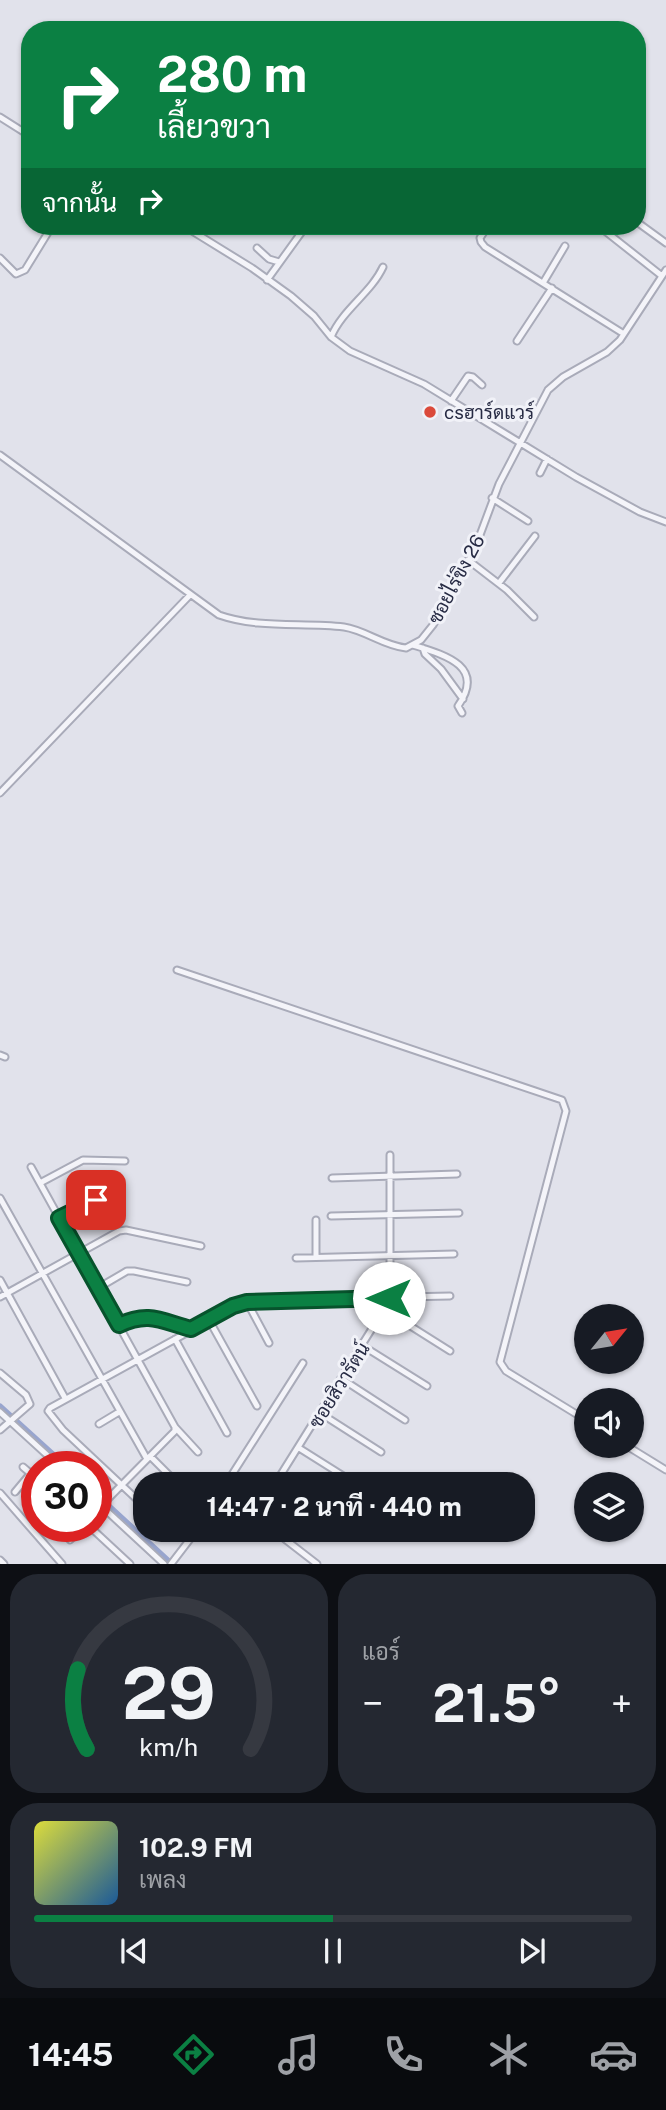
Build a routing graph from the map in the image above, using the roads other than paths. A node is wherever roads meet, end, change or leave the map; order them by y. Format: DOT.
graph roads {
  1 [pos="0,117"];
  2 [pos="21,130"];
  3 [pos="646,229"];
  4 [pos="46,235"];
  5 [pos="199,235"];
  6 [pos="299,235"];
  7 [pos="482,235"];
  8 [pos="611,235"];
  9 [pos="666,243"];
  10 [pos="565,246"];
  11 [pos="257,248"];
  12 [pos="0,258"];
  13 [pos="277,264"];
  14 [pos="383,267"];
  15 [pos="664,273"];
  16 [pos="268,277"];
  17 [pos="543,283"];
  18 [pos="552,288"];
  19 [pos="624,334"];
  20 [pos="332,335"];
  21 [pos="517,341"];
  22 [pos="482,385"];
  23 [pos="453,399"];
  24 [pos="523,440"];
  25 [pos="0,455"];
  26 [pos="547,459"];
  27 [pos="540,473"];
  28 [pos="492,498"];
  29 [pos="528,521"];
  30 [pos="666,522"];
  31 [pos="535,536"];
  32 [pos="468,560"];
  33 [pos="499,583"];
  34 [pos="190,595"];
  35 [pos="534,617"];
  36 [pos="413,645"];
  37 [pos="423,648"];
  38 [pos="463,699"];
  39 [pos="462,713"];
  40 [pos="0,793"];
  41 [pos="177,970"];
  42 [pos="390,1155"];
  43 [pos="125,1161"];
  44 [pos="31,1167"];
  45 [pos="457,1174"];
  46 [pos="390,1175"];
  47 [pos="332,1178"];
  48 [pos="40,1183"];
  49 [pos="0,1198"];
  50 [pos="112,1201"];
  51 [pos="459,1213"];
  52 [pos="331,1216"];
  53 [pos="390,1216"];
  54 [pos="59,1218"];
  55 [pos="316,1220"];
  56 [pos="201,1246"];
  57 [pos="79,1253"];
  58 [pos="454,1254"];
  59 [pos="391,1255"];
  60 [pos="316,1257"];
  61 [pos="296,1258"];
  62 [pos="41,1273"];
  63 [pos="0,1280"];
  64 [pos="187,1282"];
  65 [pos="98,1288"];
  66 [pos="7,1292"];
  67 [pos="450,1296"];
  68 [pos="0,1297"];
  69 [pos="389,1298"];
  70 [pos="247,1302"];
  71 [pos="385,1310"];
  72 [pos="209,1320"];
  73 [pos="119,1325"];
  74 [pos="191,1329"];
  75 [pos="174,1339"];
  76 [pos="269,1343"];
  77 [pos="363,1346"];
  78 [pos="450,1351"];
  79 [pos="138,1358"];
  80 [pos="303,1363"];
  81 [pos="0,1373"];
  82 [pos="100,1379"];
  83 [pos="342,1379"];
  84 [pos="427,1386"];
  85 [pos="65,1398"];
  86 [pos="257,1406"];
  87 [pos="0,1412"];
  88 [pos="120,1412"];
  89 [pos="320,1413"];
  90 [pos="574,1413"];
  91 [pos="405,1420"];
  92 [pos="12,1421"];
  93 [pos="99,1424"];
  94 [pos="175,1427"];
  95 [pos="0,1430"];
  96 [pos="227,1433"];
  97 [pos="299,1448"];
  98 [pos="43,1451"];
  99 [pos="381,1451"];
  100 [pos="198,1452"];
  101 [pos="644,1456"];
  102 [pos="148,1458"];
  103 [pos="666,1470"];
  104 [pos="164,1472"];
  105 [pos="234,1472"];
  106 [pos="285,1472"];
  107 [pos="336,1472"];
  108 [pos="121,1484"];
  109 [pos="21,1485"];
  110 [pos="15,1492"];
  111 [pos="0,1493"];
  112 [pos="112,1493"];
  113 [pos="133,1496"];
  114 [pos="112,1515"];
  115 [pos="106,1542"];
  116 [pos="188,1542"];
  117 [pos="289,1542"];
  118 [pos="0,1560"];
  119 [pos="173,1562"];
  120 [pos="4,1564"];
  121 [pos="62,1564"];
  122 [pos="130,1564"];
  123 [pos="164,1564"];
  124 [pos="317,1564"];
  1 -- 2 [label="street"];
  3 -- 9 [label="street"];
  4 -- 12 [label="street"];
  5 -- 16 [label="street"];
  6 -- 13 [label="street"];
  7 -- 17 [label="street"];
  8 -- 15 [label="street"];
  10 -- 17 [label="street"];
  11 -- 13 [label="street"];
  13 -- 16 [label="street"];
  14 -- 20 [label="street"];
  15 -- 19 [label="street, ซอยไร่ขิง 26"];
  16 -- 20 [label="street"];
  17 -- 18 [label="street"];
  18 -- 19 [label="street"];
  18 -- 21 [label="street"];
  19 -- 24 [label="street, ซอยไร่ขิง 26"];
  20 -- 23 [label="street"];
  22 -- 23 [label="street"];
  23 -- 24 [label="street"];
  24 -- 26 [label="street"];
  24 -- 28 [label="street, ซอยไร่ขิง 26"];
  25 -- 34 [label="street"];
  26 -- 27 [label="street"];
  26 -- 30 [label="street"];
  28 -- 29 [label="street"];
  28 -- 32 [label="street, ซอยไร่ขิง 26"];
  31 -- 33 [label="street"];
  32 -- 33 [label="street"];
  32 -- 36 [label="street, ซอยไร่ขิง 26"];
  33 -- 35 [label="street"];
  34 -- 36 [label="street"];
  34 -- 40 [label="street"];
  36 -- 37 [label="street"];
  37 -- 38 [label="street"];
  37 -- 38 [label="street"];
  38 -- 39 [label="street"];
  41 -- 90 [label="street"];
  42 -- 46 [label="street, ซอยสิวารัตน์"];
  43 -- 48 [label="street"];
  44 -- 48 [label="street"];
  45 -- 46 [label="street"];
  46 -- 47 [label="street"];
  46 -- 53 [label="street, ซอยสิวารัตน์"];
  48 -- 54 [label="street"];
  49 -- 62 [label="street"];
  50 -- 54 [label="street"];
  51 -- 53 [label="street"];
  52 -- 53 [label="street"];
  53 -- 59 [label="street, ซอยสิวารัตน์"];
  54 -- 57 [label="street"];
  55 -- 60 [label="street"];
  56 -- 57 [label="street"];
  57 -- 62 [label="street"];
  57 -- 65 [label="street"];
  58 -- 59 [label="street"];
  59 -- 60 [label="street"];
  59 -- 69 [label="street, ซอยสิวารัตน์"];
  60 -- 61 [label="street"];
  62 -- 66 [label="street"];
  62 -- 82 [label="street"];
  63 -- 66 [label="street"];
  64 -- 65 [label="street"];
  65 -- 73 [label="street"];
  66 -- 68 [label="street"];
  66 -- 85 [label="street"];
  67 -- 69 [label="street"];
  69 -- 70 [label="street"];
  69 -- 71 [label="street, ซอยสิวารัตน์"];
  70 -- 72 [label="street"];
  70 -- 76 [label="street"];
  71 -- 77 [label="street, ซอยสิวารัตน์"];
  71 -- 78 [label="street"];
  72 -- 74 [label="street"];
  72 -- 86 [label="street"];
  73 -- 74 [label="street"];
  73 -- 79 [label="street"];
  74 -- 75 [label="street"];
  75 -- 79 [label="street"];
  75 -- 96 [label="street"];
  77 -- 83 [label="street, ซอยสิวารัตน์"];
  77 -- 84 [label="street"];
  79 -- 82 [label="street"];
  79 -- 94 [label="street"];
  80 -- 105 [label="street"];
  81 -- 92 [label="street"];
  82 -- 85 [label="street"];
  82 -- 88 [label="street"];
  83 -- 89 [label="street, ซอยสิวารัตน์"];
  83 -- 91 [label="street"];
  85 -- 108 [label="street"];
  87 -- 92 [label="street"];
  88 -- 93 [label="street"];
  88 -- 102 [label="street"];
  89 -- 97 [label="street, ซอยสิวารัตน์"];
  89 -- 99 [label="street"];
  92 -- 95 [label="street"];
  92 -- 98 [label="street"];
  94 -- 100 [label="street"];
  94 -- 102 [label="street"];
  97 -- 106 [label="street, ซอยสิวารัตน์"];
  97 -- 107 [label="street"];
  101 -- 103 [label="street"];
  102 -- 104 [label="street"];
  102 -- 108 [label="street"];
  108 -- 112 [label="street"];
  108 -- 113 [label="street"];
  109 -- 110 [label="street"];
  111 -- 121 [label="street"];
  114 -- 123 [label="street"];
  115 -- 122 [label="street"];
  116 -- 119 [label="street"];
  117 -- 124 [label="street"];
  118 -- 120 [label="street"];
}
